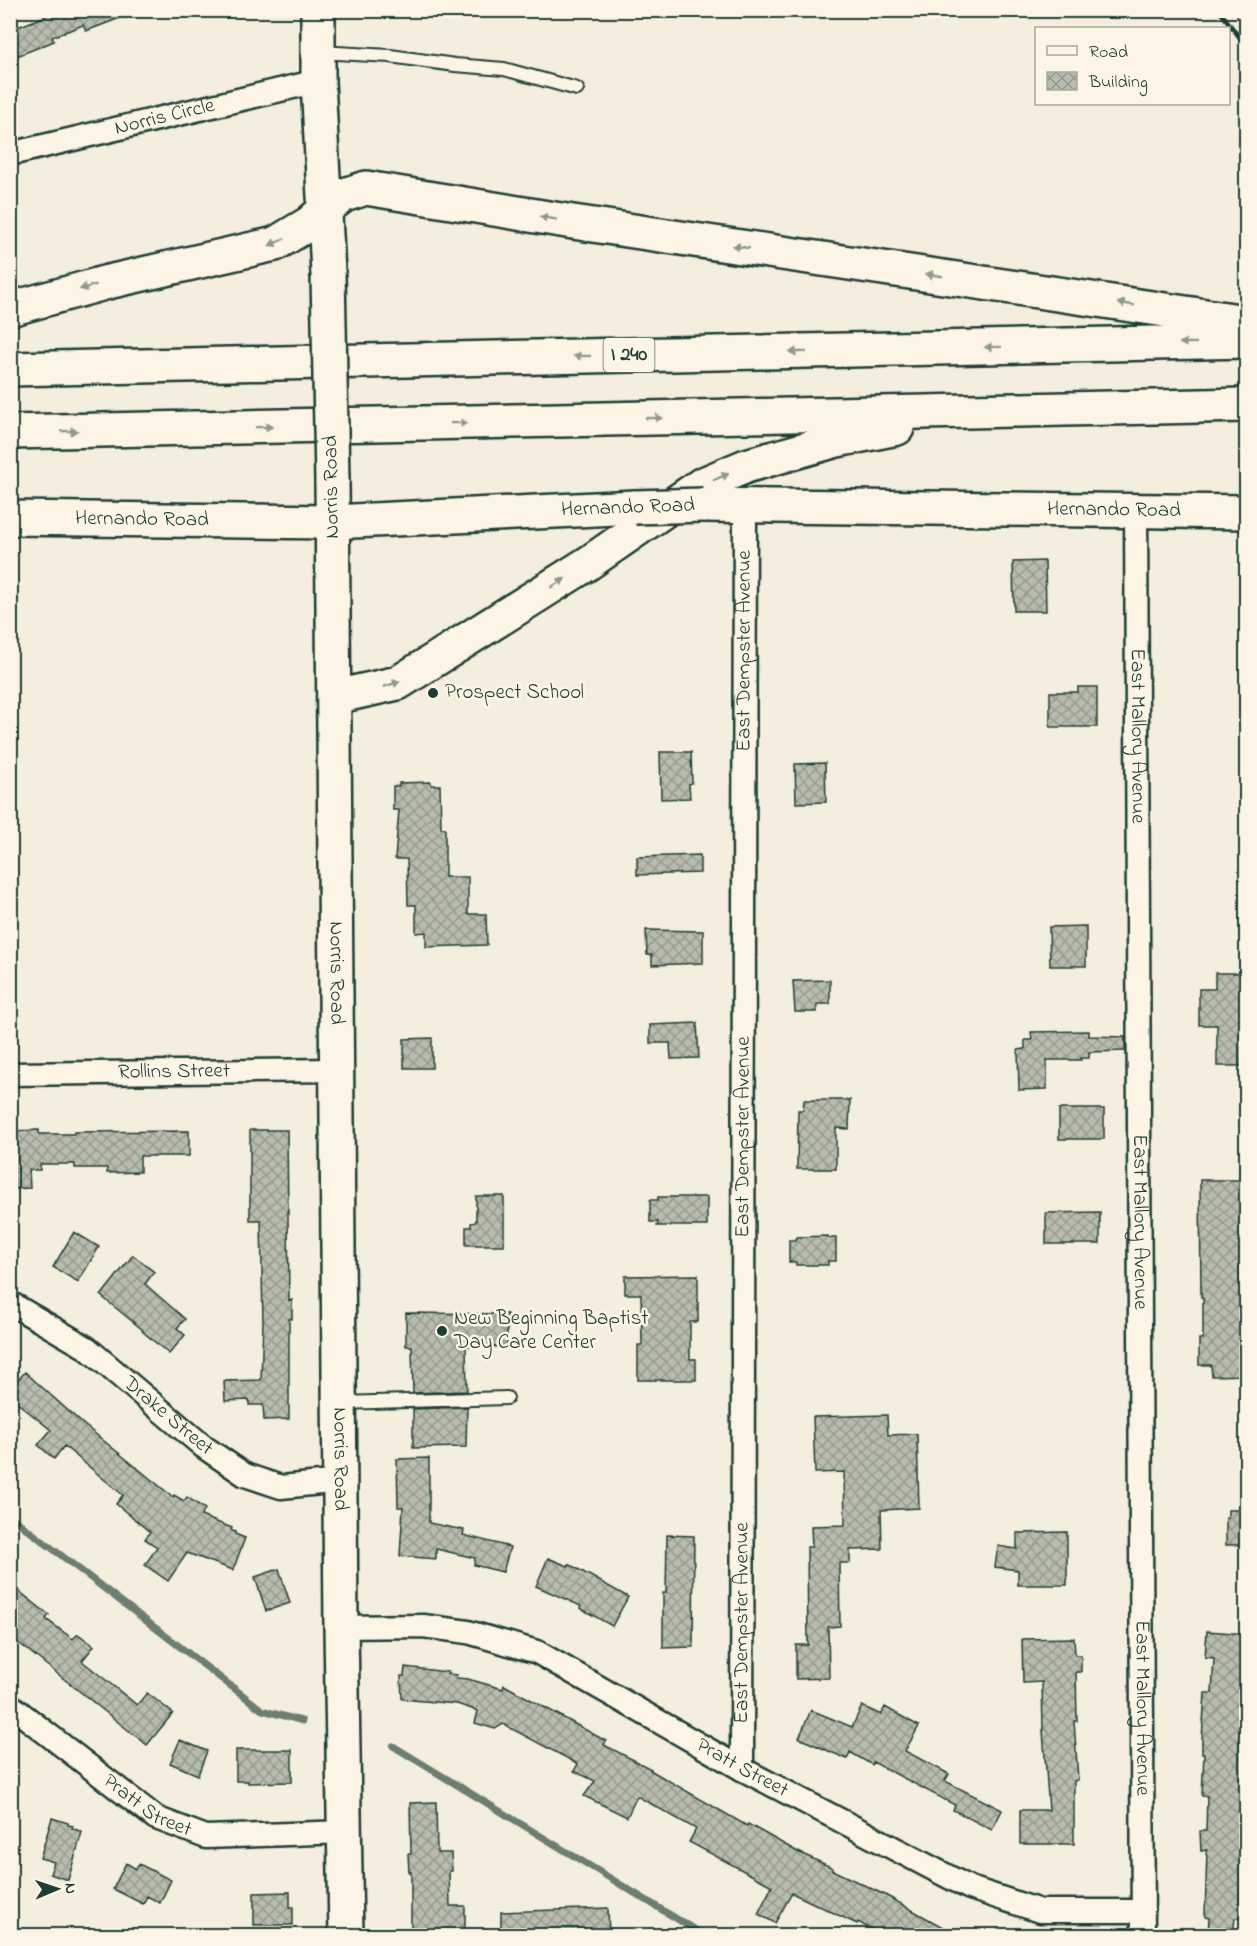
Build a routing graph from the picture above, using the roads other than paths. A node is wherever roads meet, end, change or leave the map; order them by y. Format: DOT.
graph roads {
  1 [pos="318,10"];
  2 [pos="318,67"];
  3 [pos="578,89"];
  4 [pos="10,154"];
  5 [pos="325,209"];
  6 [pos="10,309"];
  7 [pos="1246,322"];
  8 [pos="1246,342"];
  9 [pos="10,369"];
  10 [pos="1246,405"];
  11 [pos="972,412"];
  12 [pos="10,432"];
  13 [pos="745,505"];
  14 [pos="1136,510"];
  15 [pos="1246,512"];
  16 [pos="10,518"];
  17 [pos="333,522"];
  18 [pos="335,697"];
  19 [pos="337,1070"];
  20 [pos="10,1074"];
  21 [pos="10,1303"];
  22 [pos="507,1398"];
  23 [pos="340,1403"];
  24 [pos="341,1481"];
  25 [pos="341,1627"];
  26 [pos="10,1705"];
  27 [pos="742,1768"];
  28 [pos="346,1832"];
  29 [pos="1143,1911"];
  30 [pos="346,1935"];
  31 [pos="1143,1935"];
  1 -- 2 [label="main road, Norris Road"];
  2 -- 3 [label="lane"];
  2 -- 4 [label="street, Norris Circle"];
  2 -- 5 [label="main road, Norris Road"];
  5 -- 6 [label="main road, one-way"];
  7 -- 5 [label="main road, one-way"];
  5 -- 17 [label="main road, Norris Road, bridge"];
  8 -- 9 [label="main road, I 240, one-way"];
  10 -- 11 [label="main road"];
  12 -- 11 [label="main road, one-way"];
  18 -- 11 [label="main road, one-way"];
  13 -- 14 [label="main road, Hernando Road"];
  13 -- 17 [label="main road, Hernando Road, bridge"];
  13 -- 27 [label="street, East Dempster Avenue"];
  14 -- 15 [label="main road, Hernando Road"];
  14 -- 29 [label="street, East Mallory Avenue"];
  16 -- 17 [label="main road, Hernando Road"];
  17 -- 18 [label="main road, Norris Road"];
  18 -- 19 [label="main road, Norris Road"];
  19 -- 20 [label="street, Rollins Street"];
  19 -- 23 [label="main road, Norris Road"];
  21 -- 24 [label="street, Drake Street"];
  22 -- 23 [label="lane"];
  23 -- 24 [label="main road, Norris Road"];
  24 -- 25 [label="main road, Norris Road"];
  25 -- 27 [label="street, Pratt Street"];
  25 -- 28 [label="main road, Norris Road"];
  26 -- 28 [label="street, Pratt Street"];
  27 -- 29 [label="street, Pratt Street"];
  28 -- 30 [label="main road, Norris Road"];
  29 -- 31 [label="street, East Mallory Avenue"];
}
